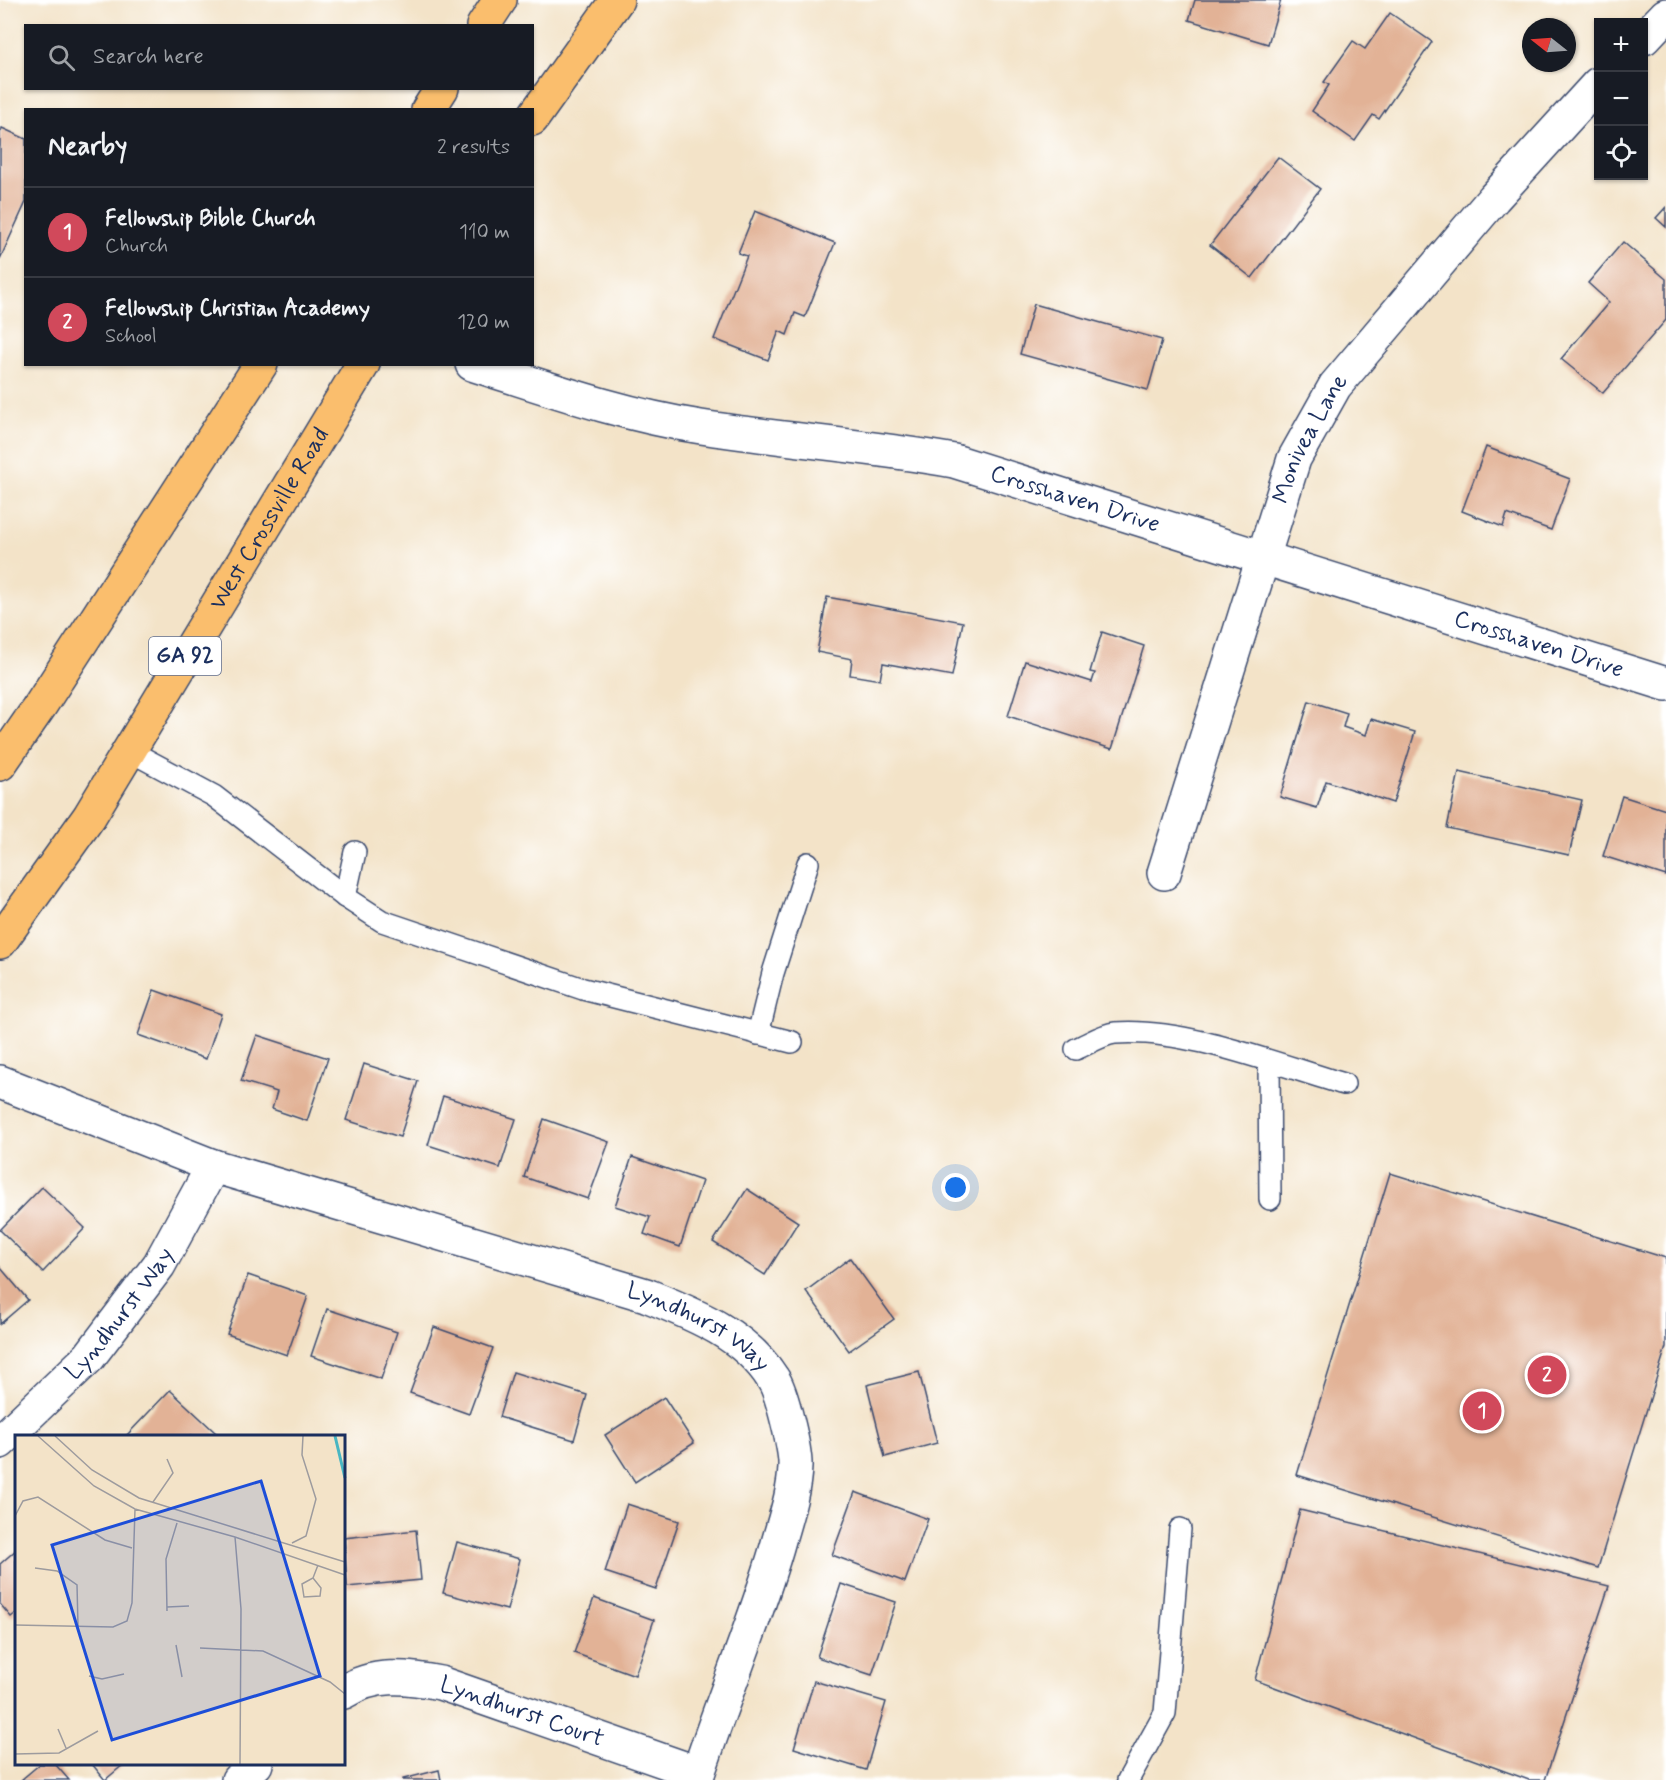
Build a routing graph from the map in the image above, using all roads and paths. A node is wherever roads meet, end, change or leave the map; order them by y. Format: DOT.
graph roads {
  1 [pos="500,0"];
  2 [pos="616,0"];
  3 [pos="1666,15"];
  4 [pos="484,24"];
  5 [pos="1648,34"];
  6 [pos="1594,89"];
  7 [pos="441,90"];
  8 [pos="429,108"];
  9 [pos="534,116"];
  10 [pos="260,366"];
  11 [pos="362,366"];
  12 [pos="478,366"];
  13 [pos="1262,555"];
  14 [pos="1666,684"];
  15 [pos="128,750"];
  16 [pos="0,764"];
  17 [pos="355,852"];
  18 [pos="808,862"];
  19 [pos="1164,873"];
  20 [pos="345,897"];
  21 [pos="0,942"];
  22 [pos="758,1034"];
  23 [pos="792,1042"];
  24 [pos="1076,1048"];
  25 [pos="1269,1062"];
  26 [pos="0,1082"];
  27 [pos="1344,1084"];
  28 [pos="213,1166"];
  29 [pos="1270,1199"];
  30 [pos="0,1442"];
  31 [pos="1180,1528"];
  32 [pos="345,1692"];
  33 [pos="255,1765"];
  34 [pos="697,1776"];
  35 [pos="238,1780"];
  36 [pos="1128,1780"];
  1 -- 4 [label="main road"];
  2 -- 9 [label="main road"];
  3 -- 5 [label="street"];
  6 -- 13 [label="street, Monivea Lane"];
  7 -- 8 [label="main road"];
  10 -- 16 [label="main road"];
  11 -- 15 [label="main road, West Crossville Road / GA 92"];
  12 -- 13 [label="street, Crosshaven Drive"];
  13 -- 14 [label="street, Crosshaven Drive"];
  13 -- 19 [label="street, Monivea Lane"];
  15 -- 20 [label="lane"];
  15 -- 21 [label="main road, West Crossville Road / GA 92"];
  17 -- 20 [label="lane"];
  18 -- 22 [label="lane"];
  20 -- 22 [label="lane"];
  22 -- 23 [label="lane"];
  24 -- 25 [label="lane"];
  25 -- 27 [label="lane"];
  25 -- 29 [label="lane"];
  26 -- 28 [label="street, Lyndhurst Way"];
  28 -- 30 [label="street, Lyndhurst Way"];
  28 -- 34 [label="street, Lyndhurst Way"];
  31 -- 36 [label="lane"];
  32 -- 34 [label="street, Lyndhurst Court"];
  33 -- 35 [label="street"];
}
